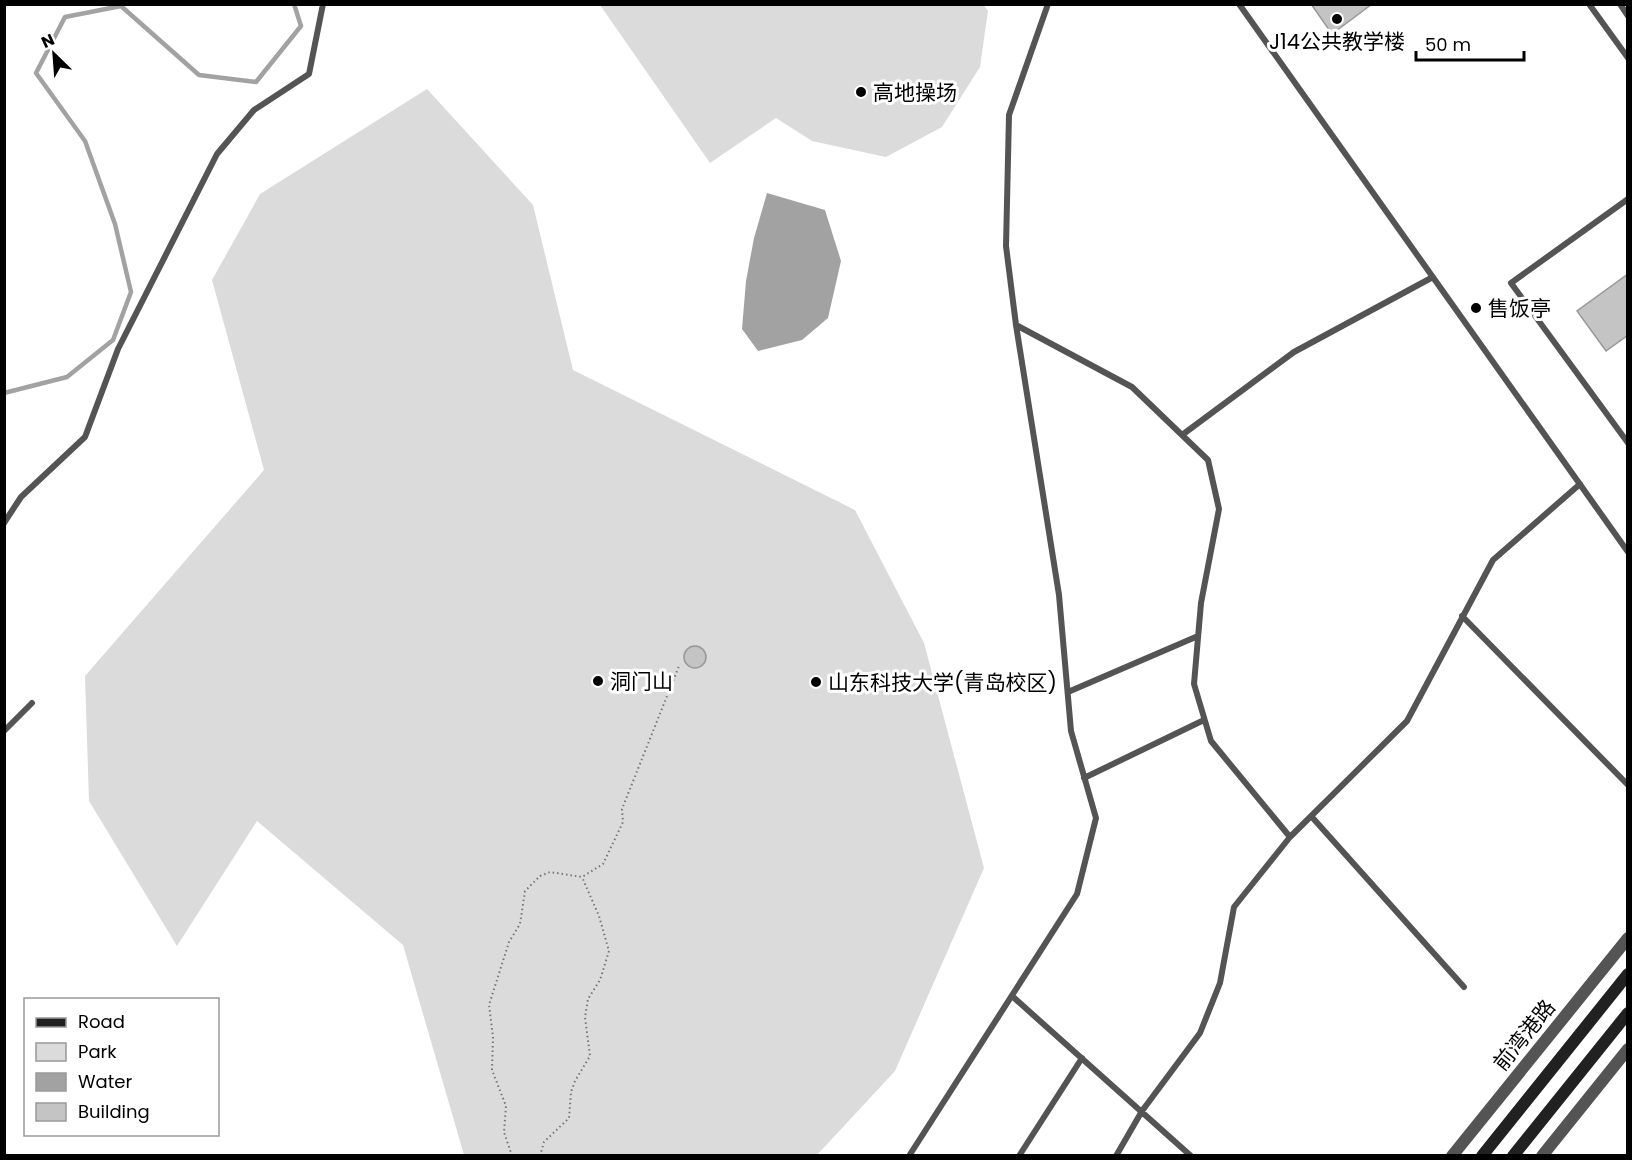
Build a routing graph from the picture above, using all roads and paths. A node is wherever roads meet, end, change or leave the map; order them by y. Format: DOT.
graph roads {
  1 [pos="323,4"];
  2 [pos="1048,4"];
  3 [pos="1239,4"];
  4 [pos="1589,4"];
  5 [pos="1620,4"];
  6 [pos="1628,16"];
  7 [pos="1628,58"];
  8 [pos="1628,199"];
  9 [pos="1433,278"];
  10 [pos="1016,326"];
  11 [pos="1182,435"];
  12 [pos="1628,443"];
  13 [pos="1580,484"];
  14 [pos="4,523"];
  15 [pos="1628,552"];
  16 [pos="1462,616"];
  17 [pos="1198,636"];
  18 [pos="679,666"];
  19 [pos="1068,692"];
  20 [pos="32,703"];
  21 [pos="1204,720"];
  22 [pos="4,731"];
  23 [pos="1084,778"];
  24 [pos="1628,785"];
  25 [pos="1311,816"];
  26 [pos="1290,837"];
  27 [pos="582,877"];
  28 [pos="1628,938"];
  29 [pos="1628,974"];
  30 [pos="1464,987"];
  31 [pos="1011,996"];
  32 [pos="1628,1013"];
  33 [pos="1628,1049"];
  34 [pos="1082,1058"];
  35 [pos="1142,1111"];
  36 [pos="512,1155"];
  37 [pos="540,1155"];
  38 [pos="909,1155"];
  39 [pos="1019,1155"];
  40 [pos="1116,1155"];
  41 [pos="1191,1155"];
  42 [pos="1452,1155"];
  43 [pos="1482,1155"];
  44 [pos="1513,1155"];
  45 [pos="1542,1155"];
  1 -- 14 [label="lane"];
  2 -- 10 [label="lane"];
  3 -- 9 [label="lane"];
  4 -- 7 [label="lane"];
  5 -- 6 [label="lane"];
  8 -- 12 [label="lane"];
  9 -- 11 [label="lane"];
  9 -- 13 [label="lane"];
  10 -- 11 [label="lane"];
  10 -- 19 [label="lane"];
  11 -- 17 [label="lane"];
  13 -- 15 [label="lane"];
  13 -- 16 [label="lane"];
  16 -- 24 [label="lane"];
  16 -- 25 [label="lane"];
  17 -- 19 [label="lane"];
  17 -- 21 [label="lane"];
  18 -- 27 [label="path"];
  19 -- 23 [label="lane"];
  20 -- 22 [label="lane"];
  21 -- 23 [label="lane"];
  21 -- 26 [label="lane"];
  23 -- 31 [label="lane"];
  25 -- 26 [label="lane"];
  25 -- 30 [label="lane"];
  26 -- 35 [label="lane"];
  27 -- 36 [label="path"];
  27 -- 37 [label="path"];
  28 -- 42 [label="street, 前湾港路"];
  29 -- 43 [label="main road, 前湾港路"];
  31 -- 34 [label="lane"];
  31 -- 38 [label="lane"];
  32 -- 44 [label="main road"];
  33 -- 45 [label="street"];
  34 -- 35 [label="lane"];
  34 -- 39 [label="lane"];
  35 -- 40 [label="lane"];
  35 -- 41 [label="lane"];
}
